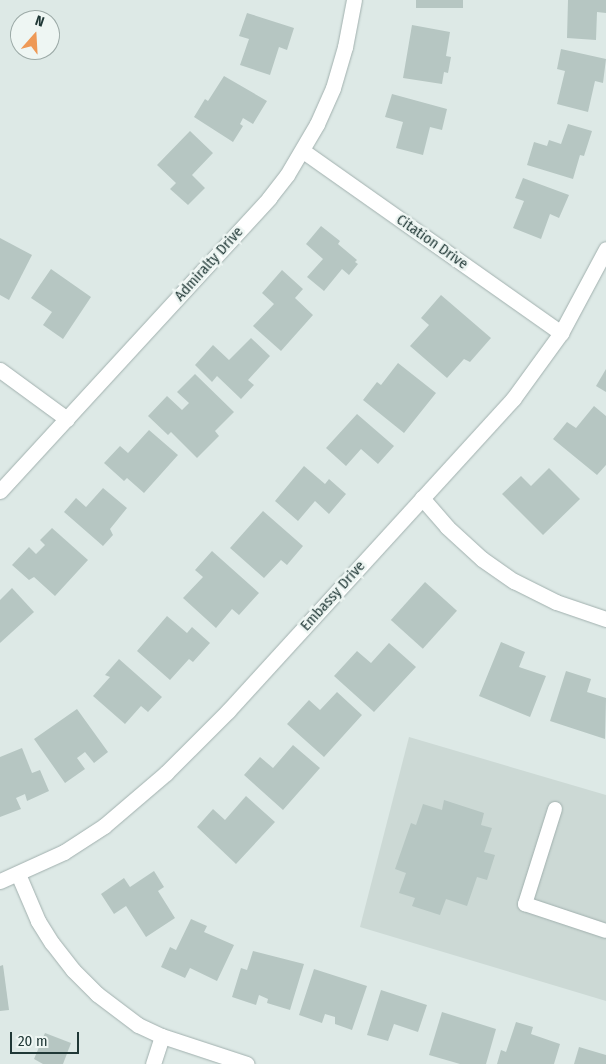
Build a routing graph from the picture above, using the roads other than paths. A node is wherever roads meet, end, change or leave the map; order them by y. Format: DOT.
graph roads {
  1 [pos="354,0"];
  2 [pos="303,151"];
  3 [pos="606,249"];
  4 [pos="561,332"];
  5 [pos="0,370"];
  6 [pos="68,419"];
  7 [pos="0,491"];
  8 [pos="422,498"];
  9 [pos="606,620"];
  10 [pos="555,809"];
  11 [pos="18,874"];
  12 [pos="0,881"];
  13 [pos="606,931"];
  14 [pos="162,1036"];
  15 [pos="153,1064"];
  16 [pos="247,1064"];
  1 -- 2 [label="street, Admiralty Drive"];
  2 -- 4 [label="street, Citation Drive"];
  2 -- 6 [label="street, Admiralty Drive"];
  3 -- 4 [label="street, Embassy Drive"];
  4 -- 8 [label="street, Embassy Drive"];
  5 -- 6 [label="street"];
  6 -- 7 [label="street, Admiralty Drive"];
  8 -- 9 [label="street"];
  8 -- 11 [label="street, Embassy Drive"];
  10 -- 13 [label="lane"];
  11 -- 12 [label="street, Embassy Drive"];
  11 -- 14 [label="street"];
  14 -- 15 [label="street"];
  14 -- 16 [label="street"];
}
